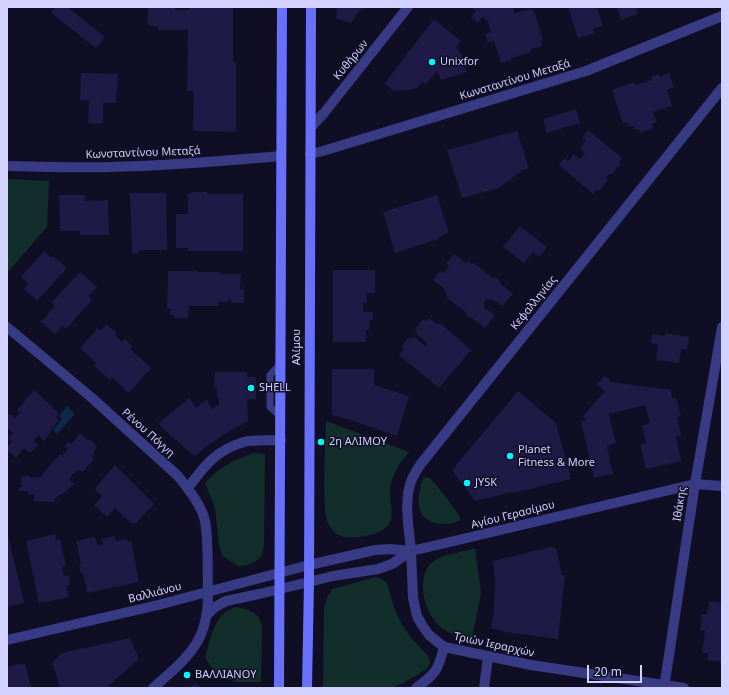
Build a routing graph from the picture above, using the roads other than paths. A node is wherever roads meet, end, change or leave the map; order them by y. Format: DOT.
graph roads {
  1 [pos="282,7"];
  2 [pos="311,7"];
  3 [pos="408,7"];
  4 [pos="722,16"];
  5 [pos="722,88"];
  6 [pos="311,127"];
  7 [pos="310,154"];
  8 [pos="280,156"];
  9 [pos="7,166"];
  10 [pos="722,326"];
  11 [pos="7,327"];
  12 [pos="281,440"];
  13 [pos="695,484"];
  14 [pos="722,486"];
  15 [pos="188,488"];
  16 [pos="411,551"];
  17 [pos="309,565"];
  18 [pos="280,573"];
  19 [pos="309,582"];
  20 [pos="279,589"];
  21 [pos="208,592"];
  22 [pos="206,616"];
  23 [pos="7,640"];
  24 [pos="444,647"];
  25 [pos="488,657"];
  26 [pos="665,687"];
  27 [pos="153,688"];
  28 [pos="279,688"];
  29 [pos="307,688"];
  30 [pos="416,688"];
  31 [pos="484,688"];
  32 [pos="684,688"];
  1 -- 8 [label="main road, Αλίμου"];
  2 -- 6 [label="main road, Αλίμου"];
  3 -- 6 [label="street, Κυθήρων"];
  4 -- 7 [label="street, Κωνσταντίνου Μεταξά"];
  5 -- 16 [label="street, Κεφαλληνίας"];
  6 -- 7 [label="main road, Αλίμου"];
  7 -- 17 [label="main road, Αλίμου"];
  8 -- 9 [label="street, Κωνσταντίνου Μεταξά"];
  8 -- 12 [label="main road, Αλίμου"];
  10 -- 13 [label="street, Ιθάκης"];
  11 -- 15 [label="street, Ρένου Πόγγη"];
  12 -- 15 [label="street"];
  12 -- 18 [label="main road, Αλίμου"];
  13 -- 14 [label="street, Αγίου Γερασίμου"];
  13 -- 16 [label="street, Αγίου Γερασίμου"];
  13 -- 26 [label="street, Ιθάκης"];
  15 -- 21 [label="street, Ρένου Πόγγη"];
  16 -- 17 [label="street, Αγίου Γερασίμου"];
  16 -- 19 [label="street"];
  16 -- 24 [label="street, Τριών Ιεραρχών"];
  17 -- 18 [label="street, Βαλλιάνου"];
  17 -- 19 [label="main road, Αλίμου"];
  18 -- 20 [label="main road, Αλίμου"];
  18 -- 21 [label="street, Βαλλιάνου"];
  19 -- 20 [label="street"];
  19 -- 29 [label="main road, Αλίμου"];
  20 -- 22 [label="street"];
  20 -- 28 [label="main road, Αλίμου"];
  21 -- 22 [label="street, Ρένου Πόγγη"];
  21 -- 23 [label="street, Βαλλιάνου"];
  22 -- 27 [label="street, Ρένου Πόγγη"];
  24 -- 25 [label="street, Τριών Ιεραρχών"];
  24 -- 30 [label="street"];
  25 -- 26 [label="street, Τριών Ιεραρχών"];
  25 -- 31 [label="street"];
  26 -- 32 [label="street, Τριών Ιεραρχών"];
}
